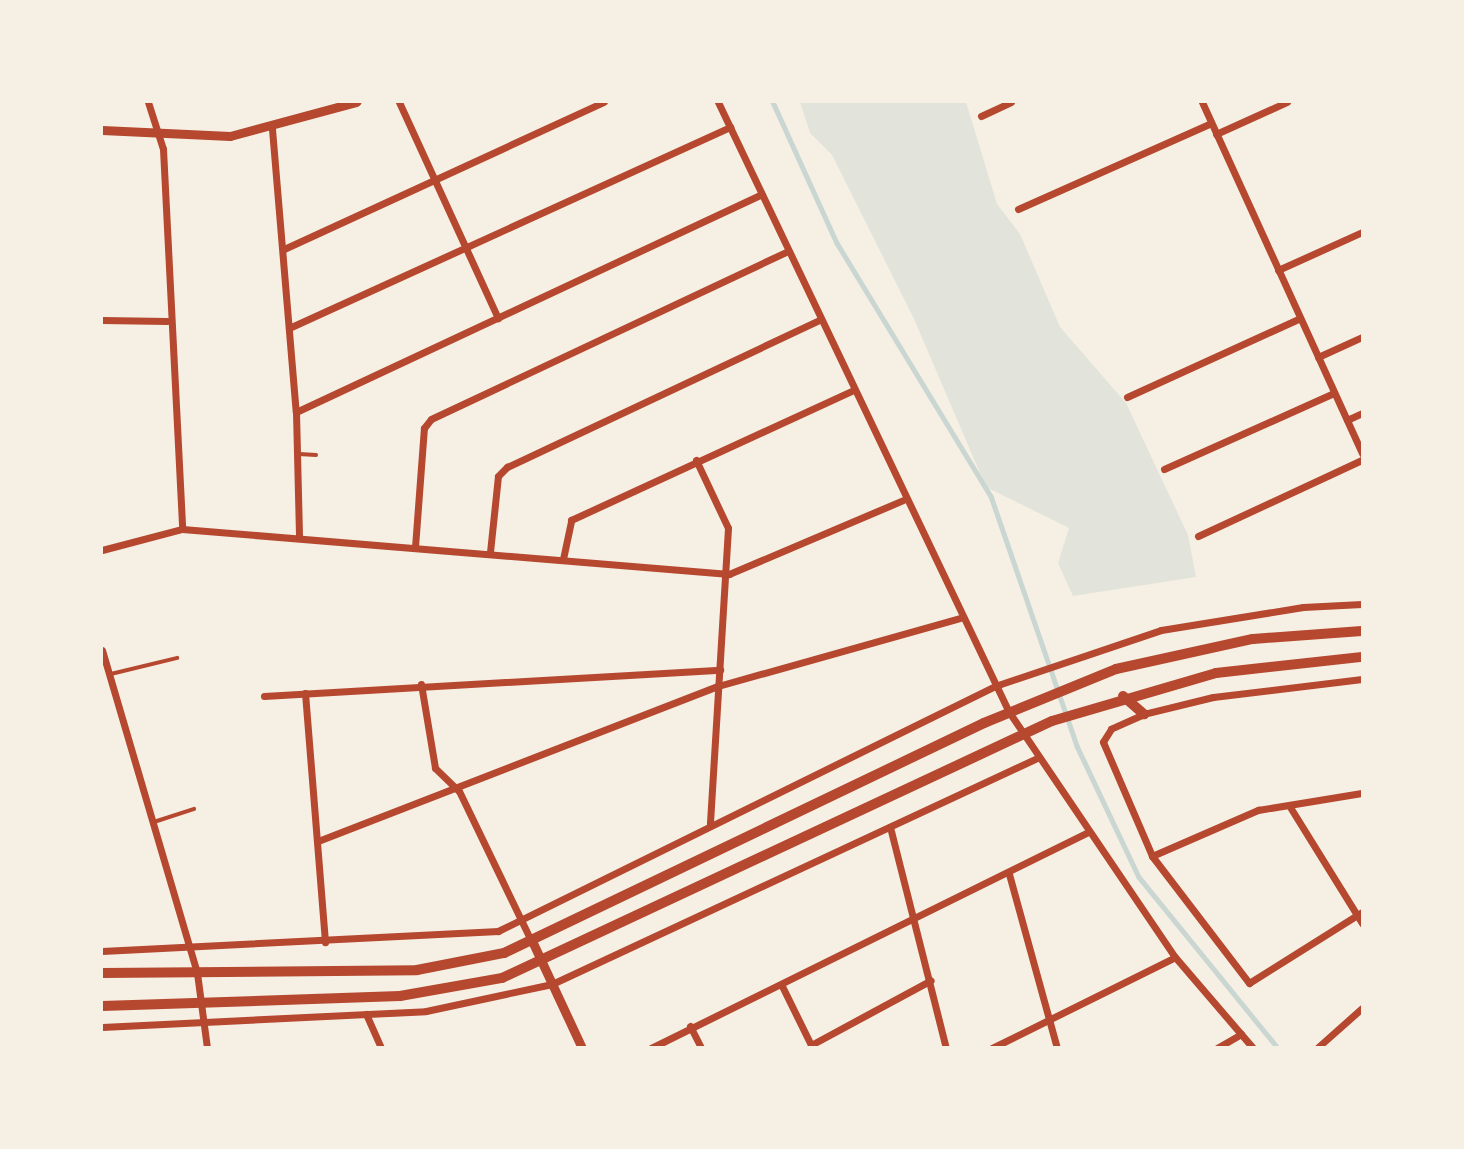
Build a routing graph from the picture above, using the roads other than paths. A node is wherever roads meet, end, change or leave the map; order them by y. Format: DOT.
graph roads {
  1 [pos="148,102"];
  2 [pos="356,102"];
  3 [pos="399,102"];
  4 [pos="604,102"];
  5 [pos="718,102"];
  6 [pos="1011,102"];
  7 [pos="1202,102"];
  8 [pos="1287,102"];
  9 [pos="981,116"];
  10 [pos="1211,123"];
  11 [pos="730,127"];
  12 [pos="272,129"];
  13 [pos="102,130"];
  14 [pos="1216,134"];
  15 [pos="161,136"];
  16 [pos="434,180"];
  17 [pos="762,194"];
  18 [pos="1018,209"];
  19 [pos="1363,232"];
  20 [pos="466,248"];
  21 [pos="284,249"];
  22 [pos="788,251"];
  23 [pos="1278,270"];
  24 [pos="498,318"];
  25 [pos="1300,318"];
  26 [pos="102,320"];
  27 [pos="820,320"];
  28 [pos="167,321"];
  29 [pos="289,328"];
  30 [pos="1363,337"];
  31 [pos="1318,357"];
  32 [pos="852,391"];
  33 [pos="1334,393"];
  34 [pos="1127,397"];
  35 [pos="296,412"];
  36 [pos="1363,413"];
  37 [pos="1347,420"];
  38 [pos="1363,453"];
  39 [pos="297,454"];
  40 [pos="316,455"];
  41 [pos="696,460"];
  42 [pos="1363,460"];
  43 [pos="1164,469"];
  44 [pos="903,500"];
  45 [pos="181,529"];
  46 [pos="1198,536"];
  47 [pos="299,538"];
  48 [pos="415,547"];
  49 [pos="102,550"];
  50 [pos="490,552"];
  51 [pos="563,559"];
  52 [pos="729,574"];
  53 [pos="1363,604"];
  54 [pos="960,618"];
  55 [pos="1363,631"];
  56 [pos="102,650"];
  57 [pos="1363,657"];
  58 [pos="177,658"];
  59 [pos="720,670"];
  60 [pos="109,674"];
  61 [pos="1363,679"];
  62 [pos="421,684"];
  63 [pos="718,686"];
  64 [pos="995,686"];
  65 [pos="305,693"];
  66 [pos="264,696"];
  67 [pos="1123,696"];
  68 [pos="1009,712"];
  69 [pos="1144,714"];
  70 [pos="1022,733"];
  71 [pos="1037,758"];
  72 [pos="459,791"];
  73 [pos="1363,793"];
  74 [pos="1290,807"];
  75 [pos="194,809"];
  76 [pos="154,822"];
  77 [pos="710,823"];
  78 [pos="890,827"];
  79 [pos="1089,832"];
  80 [pos="318,841"];
  81 [pos="1152,856"];
  82 [pos="1009,874"];
  83 [pos="1359,913"];
  84 [pos="916,920"];
  85 [pos="521,922"];
  86 [pos="1363,923"];
  87 [pos="325,942"];
  88 [pos="533,943"];
  89 [pos="191,948"];
  90 [pos="102,951"];
  91 [pos="1175,957"];
  92 [pos="542,963"];
  93 [pos="102,973"];
  94 [pos="197,973"];
  95 [pos="931,980"];
  96 [pos="552,984"];
  97 [pos="782,986"];
  98 [pos="199,1001"];
  99 [pos="102,1006"];
  100 [pos="1363,1008"];
  101 [pos="366,1014"];
  102 [pos="1048,1020"];
  103 [pos="201,1023"];
  104 [pos="690,1026"];
  105 [pos="102,1027"];
  106 [pos="1241,1034"];
  107 [pos="811,1046"];
  108 [pos="207,1048"];
  109 [pos="381,1048"];
  110 [pos="582,1048"];
  111 [pos="651,1048"];
  112 [pos="701,1048"];
  113 [pos="946,1048"];
  114 [pos="992,1048"];
  115 [pos="1057,1048"];
  116 [pos="1217,1048"];
  117 [pos="1253,1048"];
  118 [pos="1317,1048"];
  1 -- 15 [label="street"];
  2 -- 12 [label="street"];
  3 -- 16 [label="street"];
  4 -- 16 [label="street"];
  5 -- 11 [label="street"];
  6 -- 9 [label="street"];
  7 -- 10 [label="street"];
  8 -- 14 [label="street"];
  10 -- 14 [label="street"];
  10 -- 18 [label="street"];
  11 -- 17 [label="street"];
  11 -- 20 [label="street"];
  12 -- 15 [label="street"];
  12 -- 21 [label="street"];
  13 -- 15 [label="street"];
  14 -- 23 [label="street"];
  15 -- 28 [label="street"];
  16 -- 20 [label="street"];
  16 -- 21 [label="street"];
  17 -- 22 [label="street"];
  17 -- 24 [label="street"];
  19 -- 23 [label="street"];
  20 -- 24 [label="street"];
  20 -- 29 [label="street"];
  21 -- 29 [label="street"];
  22 -- 27 [label="street"];
  22 -- 48 [label="street"];
  23 -- 25 [label="street"];
  24 -- 35 [label="street"];
  25 -- 31 [label="street"];
  25 -- 34 [label="street"];
  26 -- 28 [label="street"];
  27 -- 32 [label="street"];
  27 -- 50 [label="street"];
  28 -- 45 [label="street"];
  29 -- 35 [label="street"];
  30 -- 31 [label="street"];
  31 -- 33 [label="street"];
  32 -- 41 [label="street"];
  32 -- 44 [label="street"];
  33 -- 37 [label="street"];
  33 -- 43 [label="street"];
  35 -- 39 [label="street"];
  36 -- 37 [label="street"];
  37 -- 38 [label="street"];
  39 -- 40 [label="lane"];
  39 -- 47 [label="street"];
  41 -- 51 [label="street"];
  41 -- 52 [label="street"];
  42 -- 46 [label="street"];
  44 -- 52 [label="street"];
  44 -- 54 [label="street"];
  45 -- 47 [label="street"];
  45 -- 49 [label="street"];
  47 -- 48 [label="street"];
  48 -- 50 [label="street"];
  50 -- 51 [label="street"];
  51 -- 52 [label="street"];
  52 -- 59 [label="street"];
  53 -- 64 [label="street"];
  54 -- 63 [label="street"];
  54 -- 64 [label="street"];
  55 -- 68 [label="main road"];
  56 -- 60 [label="street"];
  57 -- 67 [label="main road"];
  58 -- 60 [label="lane"];
  59 -- 62 [label="street"];
  59 -- 63 [label="street"];
  60 -- 76 [label="street"];
  61 -- 69 [label="street"];
  62 -- 65 [label="street"];
  62 -- 72 [label="street"];
  63 -- 72 [label="street"];
  63 -- 77 [label="street"];
  64 -- 68 [label="street"];
  64 -- 77 [label="street"];
  65 -- 66 [label="street"];
  65 -- 80 [label="street"];
  67 -- 69 [label="main road"];
  67 -- 70 [label="main road"];
  68 -- 70 [label="street"];
  68 -- 88 [label="main road"];
  69 -- 81 [label="street"];
  70 -- 71 [label="street"];
  70 -- 92 [label="main road"];
  71 -- 78 [label="street"];
  71 -- 79 [label="street"];
  72 -- 80 [label="street"];
  72 -- 85 [label="street"];
  73 -- 74 [label="street"];
  74 -- 81 [label="street"];
  74 -- 83 [label="street"];
  75 -- 76 [label="lane"];
  76 -- 89 [label="street"];
  77 -- 85 [label="street"];
  78 -- 84 [label="street"];
  78 -- 96 [label="street"];
  79 -- 82 [label="street"];
  79 -- 91 [label="street"];
  80 -- 87 [label="street"];
  81 -- 83 [label="street"];
  82 -- 84 [label="street"];
  82 -- 102 [label="street"];
  83 -- 86 [label="street"];
  84 -- 95 [label="street"];
  84 -- 97 [label="street"];
  85 -- 87 [label="street"];
  85 -- 88 [label="street"];
  87 -- 89 [label="street"];
  88 -- 92 [label="street"];
  88 -- 94 [label="main road"];
  89 -- 90 [label="street"];
  89 -- 94 [label="street"];
  91 -- 102 [label="street"];
  91 -- 106 [label="street"];
  92 -- 96 [label="street"];
  92 -- 98 [label="main road"];
  93 -- 94 [label="main road"];
  94 -- 98 [label="street"];
  95 -- 107 [label="street"];
  95 -- 113 [label="street"];
  96 -- 101 [label="street"];
  96 -- 110 [label="street"];
  97 -- 104 [label="street"];
  97 -- 107 [label="street"];
  98 -- 99 [label="main road"];
  98 -- 103 [label="street"];
  100 -- 118 [label="street"];
  101 -- 103 [label="street"];
  101 -- 109 [label="street"];
  102 -- 114 [label="street"];
  102 -- 115 [label="street"];
  103 -- 105 [label="street"];
  103 -- 108 [label="street"];
  104 -- 111 [label="street"];
  104 -- 112 [label="street"];
  106 -- 116 [label="street"];
  106 -- 117 [label="street"];
}
